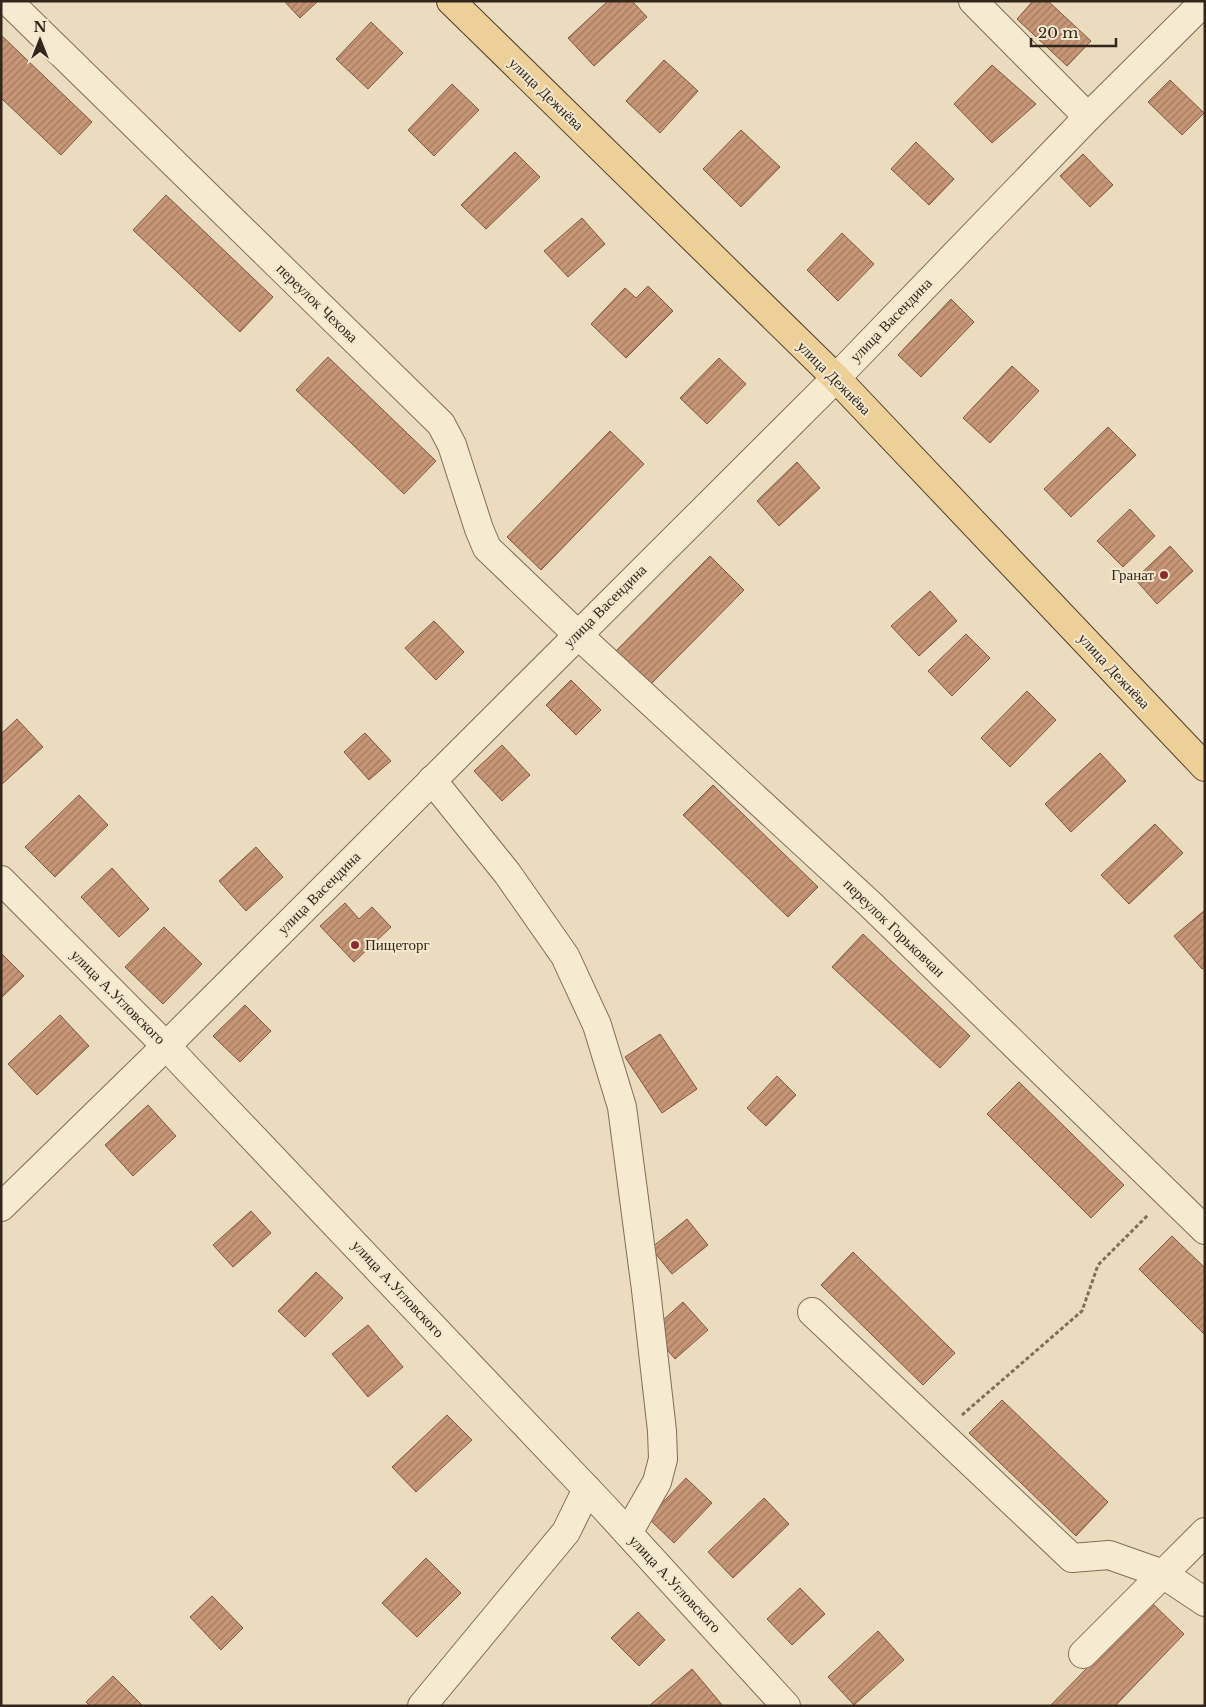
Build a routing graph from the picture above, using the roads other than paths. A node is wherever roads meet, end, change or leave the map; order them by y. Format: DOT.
graph roads {
  1 [pos="8,1"];
  2 [pos="451,1"];
  3 [pos="973,1"];
  4 [pos="1204,1"];
  5 [pos="1088,117"];
  6 [pos="836,378"];
  7 [pos="577,634"];
  8 [pos="1203,761"];
  9 [pos="432,780"];
  10 [pos="1,880"];
  11 [pos="166,1046"];
  12 [pos="1,1208"];
  13 [pos="1205,1230"];
  14 [pos="812,1312"];
  15 [pos="587,1489"];
  16 [pos="1205,1532"];
  17 [pos="628,1533"];
  18 [pos="1163,1574"];
  19 [pos="1205,1602"];
  20 [pos="1083,1654"];
  21 [pos="422,1706"];
  22 [pos="786,1706"];
  1 -- 7 [label="street, переулок Чехова"];
  2 -- 6 [label="main road, улица Дежнёва"];
  3 -- 5 [label="street"];
  4 -- 5 [label="street, улица Васендина"];
  5 -- 6 [label="street, улица Васендина"];
  6 -- 7 [label="street, улица Васендина"];
  6 -- 8 [label="main road, улица Дежнёва"];
  7 -- 9 [label="street, улица Васендина"];
  7 -- 13 [label="street, переулок Горьковчан"];
  9 -- 11 [label="street, улица Васендина"];
  9 -- 17 [label="street"];
  10 -- 11 [label="street, улица А.Угловского"];
  11 -- 12 [label="street, улица Васендина"];
  11 -- 15 [label="street, улица А.Угловского"];
  14 -- 18 [label="street"];
  15 -- 17 [label="street, улица А.Угловского"];
  15 -- 21 [label="street"];
  16 -- 18 [label="street"];
  17 -- 22 [label="street, улица А.Угловского"];
  18 -- 19 [label="street"];
  18 -- 20 [label="street"];
}
